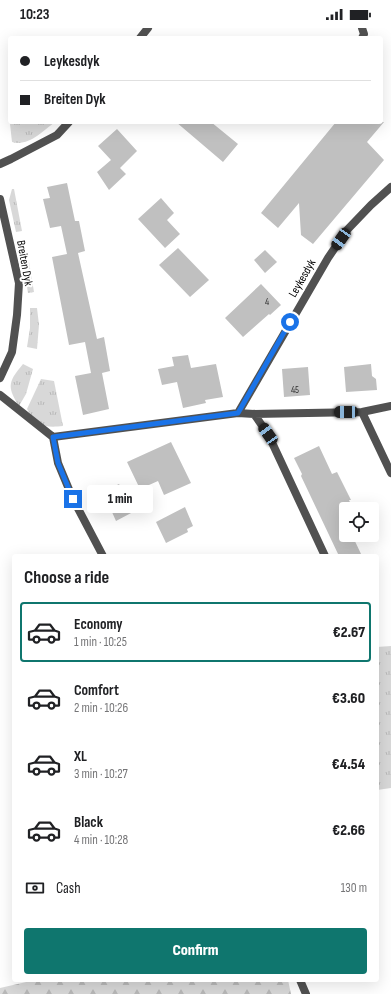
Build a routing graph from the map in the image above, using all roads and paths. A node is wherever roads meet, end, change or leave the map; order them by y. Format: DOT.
graph roads {
  1 [pos="148,28"];
  2 [pos="142,36"];
  3 [pos="67,124"];
  4 [pos="0,164"];
  5 [pos="391,187"];
  6 [pos="0,198"];
  7 [pos="0,378"];
  8 [pos="0,395"];
  9 [pos="391,406"];
  10 [pos="362,412"];
  11 [pos="238,413"];
  12 [pos="254,414"];
  13 [pos="53,437"];
  14 [pos="391,473"];
  15 [pos="102,554"];
  16 [pos="324,554"];
  17 [pos="301,982"];
  18 [pos="306,994"];
  1 -- 2 [label="street"];
  3 -- 4 [label="street"];
  5 -- 11 [label="street, Leykesdyk"];
  6 -- 7 [label="street, Breiten Dyk"];
  8 -- 13 [label="street"];
  9 -- 10 [label="street"];
  10 -- 12 [label="street"];
  10 -- 14 [label="street"];
  11 -- 12 [label="street"];
  11 -- 13 [label="street"];
  12 -- 16 [label="street"];
  13 -- 15 [label="street"];
  17 -- 18 [label="street"];
}
